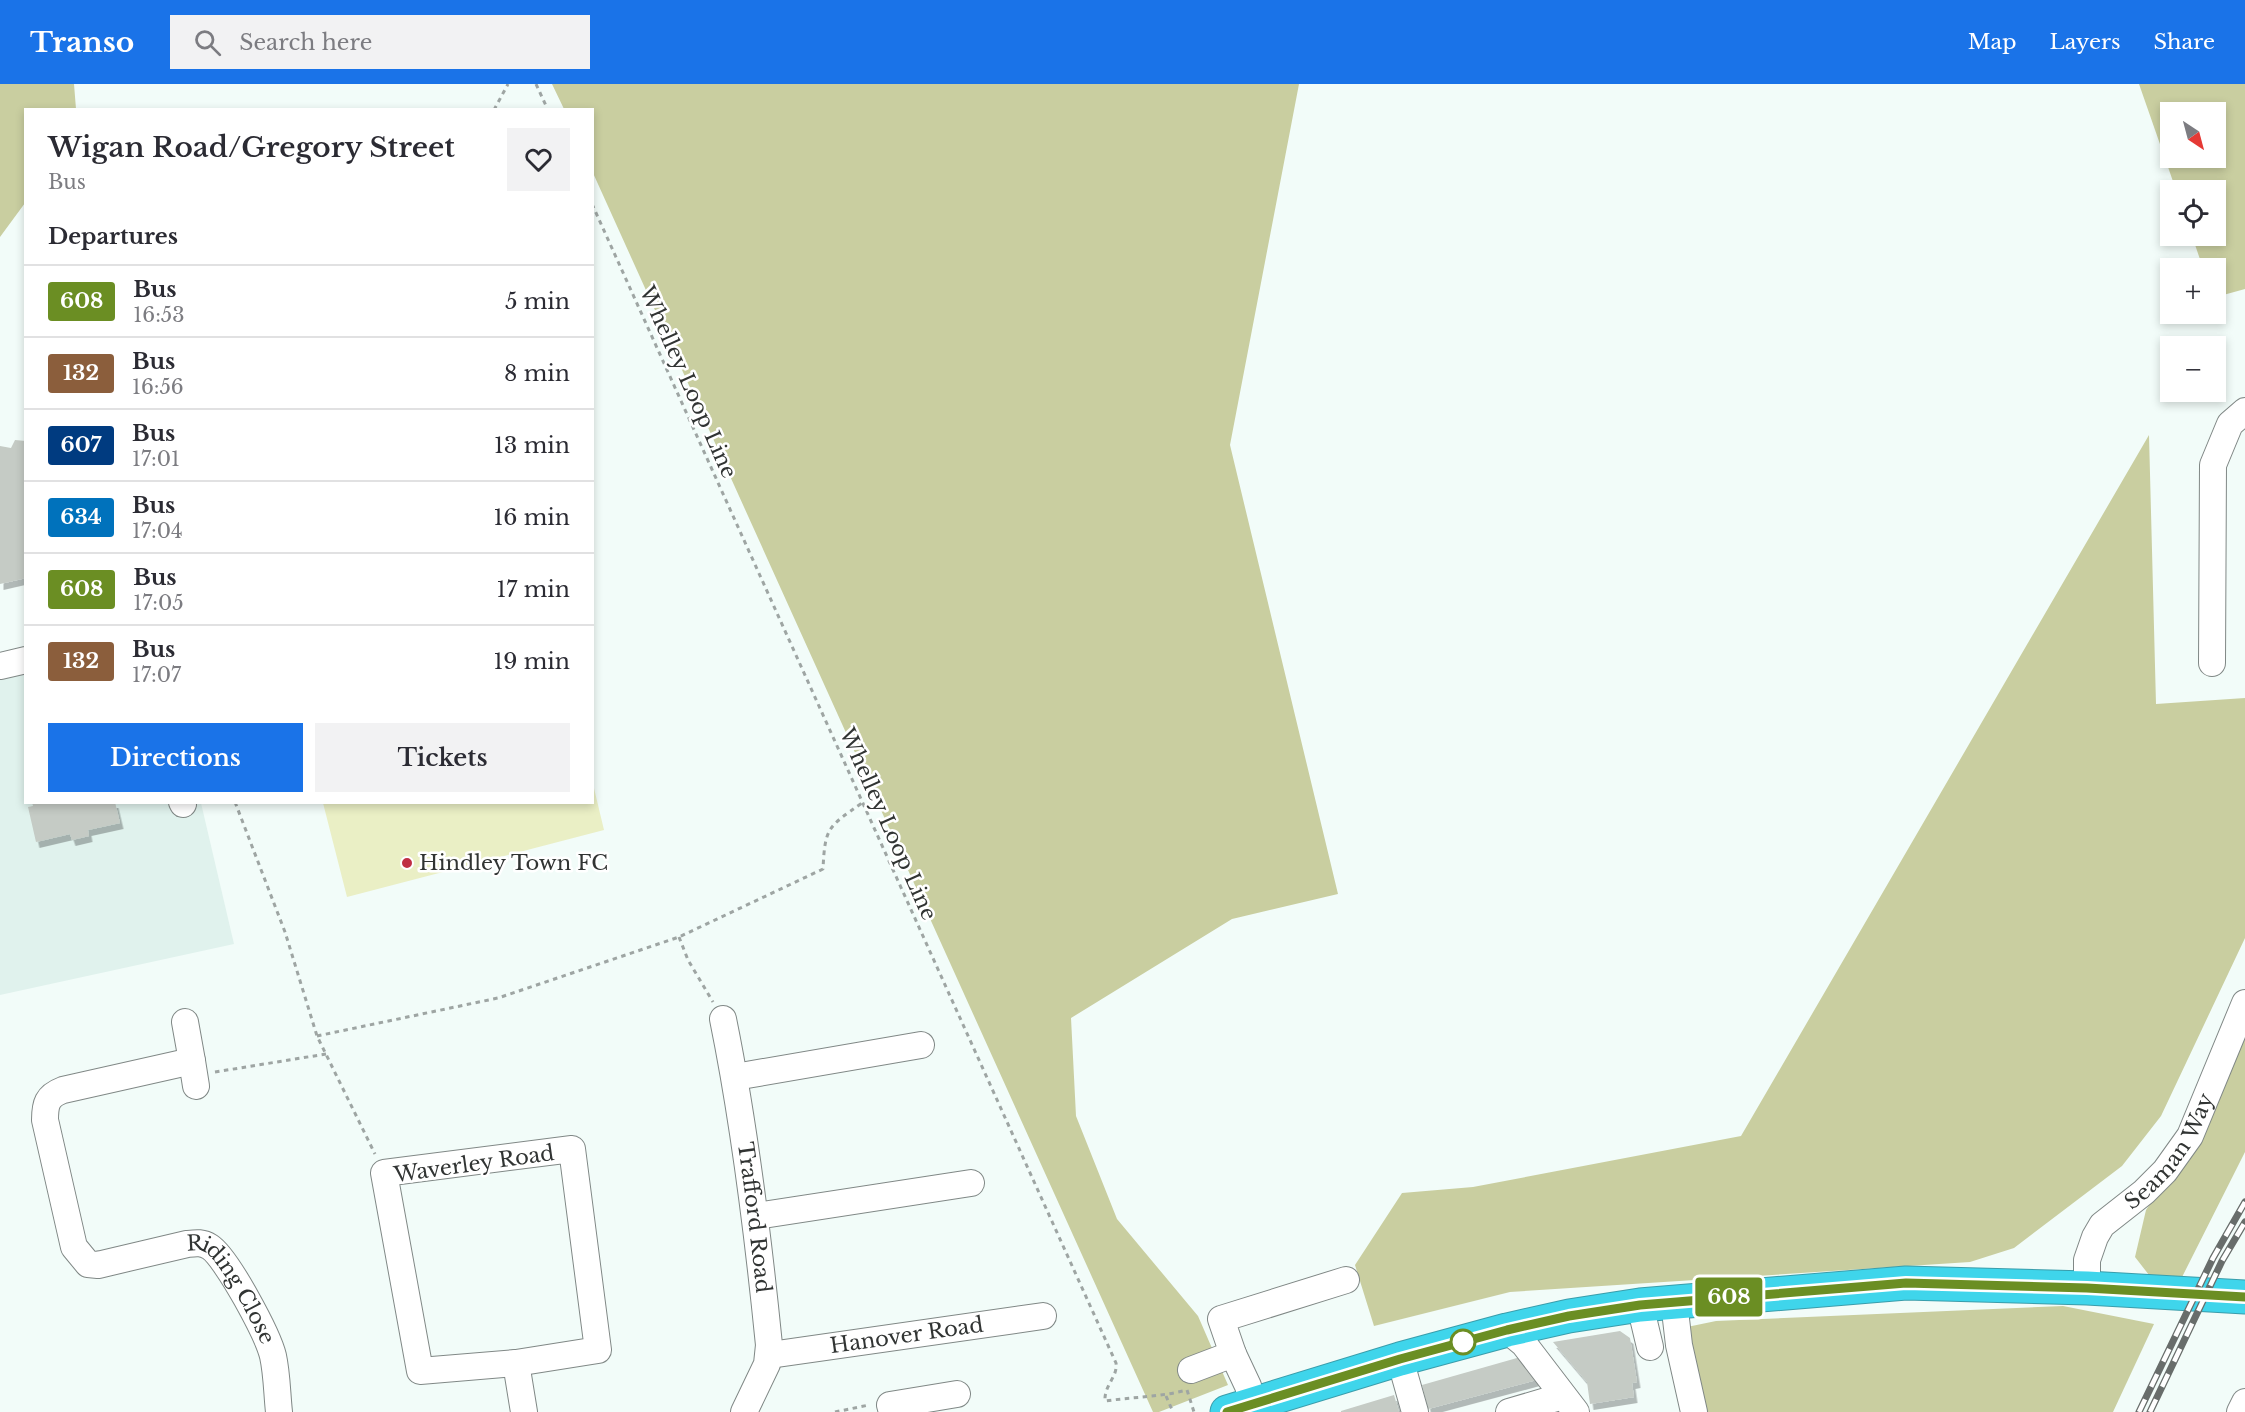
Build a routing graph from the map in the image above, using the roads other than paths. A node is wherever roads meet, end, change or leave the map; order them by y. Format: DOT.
graph roads {
  1 [pos="2245,411"];
  2 [pos="24,660"];
  3 [pos="2212,663"];
  4 [pos="0,666"];
  5 [pos="2245,1003"];
  6 [pos="723,1019"];
  7 [pos="185,1022"];
  8 [pos="920,1043"];
  9 [pos="735,1077"];
  10 [pos="970,1182"];
  11 [pos="756,1216"];
  12 [pos="1346,1280"];
  13 [pos="2087,1288"];
  14 [pos="2245,1297"];
  15 [pos="1674,1302"];
  16 [pos="1640,1305"];
  17 [pos="1044,1319"];
  18 [pos="1507,1330"];
  19 [pos="1650,1347"];
  20 [pos="1233,1354"];
  21 [pos="770,1355"];
  22 [pos="1400,1359"];
  23 [pos="516,1363"];
  24 [pos="1191,1370"];
  25 [pos="957,1394"];
  26 [pos="2245,1402"];
  27 [pos="1569,1404"];
  28 [pos="1240,1407"];
  29 [pos="891,1409"];
  30 [pos="279,1412"];
  31 [pos="525,1412"];
  32 [pos="744,1412"];
  33 [pos="1415,1412"];
  34 [pos="1509,1412"];
  35 [pos="1694,1412"];
  36 [pos="2240,1412"];
  1 -- 3 [label="street"];
  2 -- 4 [label="street"];
  5 -- 13 [label="street, Seaman Way"];
  6 -- 9 [label="street, Trafford Road"];
  7 -- 30 [label="street, Riding Close"];
  8 -- 9 [label="street"];
  9 -- 11 [label="street, Trafford Road"];
  10 -- 11 [label="street"];
  11 -- 21 [label="street, Trafford Road"];
  12 -- 20 [label="street"];
  13 -- 14 [label="highway"];
  13 -- 15 [label="highway"];
  15 -- 16 [label="highway"];
  15 -- 35 [label="street"];
  16 -- 18 [label="highway"];
  16 -- 19 [label="street"];
  17 -- 21 [label="street, Hanover Road"];
  18 -- 22 [label="highway"];
  18 -- 27 [label="street"];
  20 -- 24 [label="street"];
  20 -- 28 [label="street"];
  21 -- 32 [label="street"];
  22 -- 28 [label="highway"];
  22 -- 33 [label="street"];
  23 -- 23 [label="street, Waverley Road"];
  23 -- 31 [label="street"];
  25 -- 29 [label="street"];
  26 -- 36 [label="street"];
  27 -- 34 [label="street"];
}
